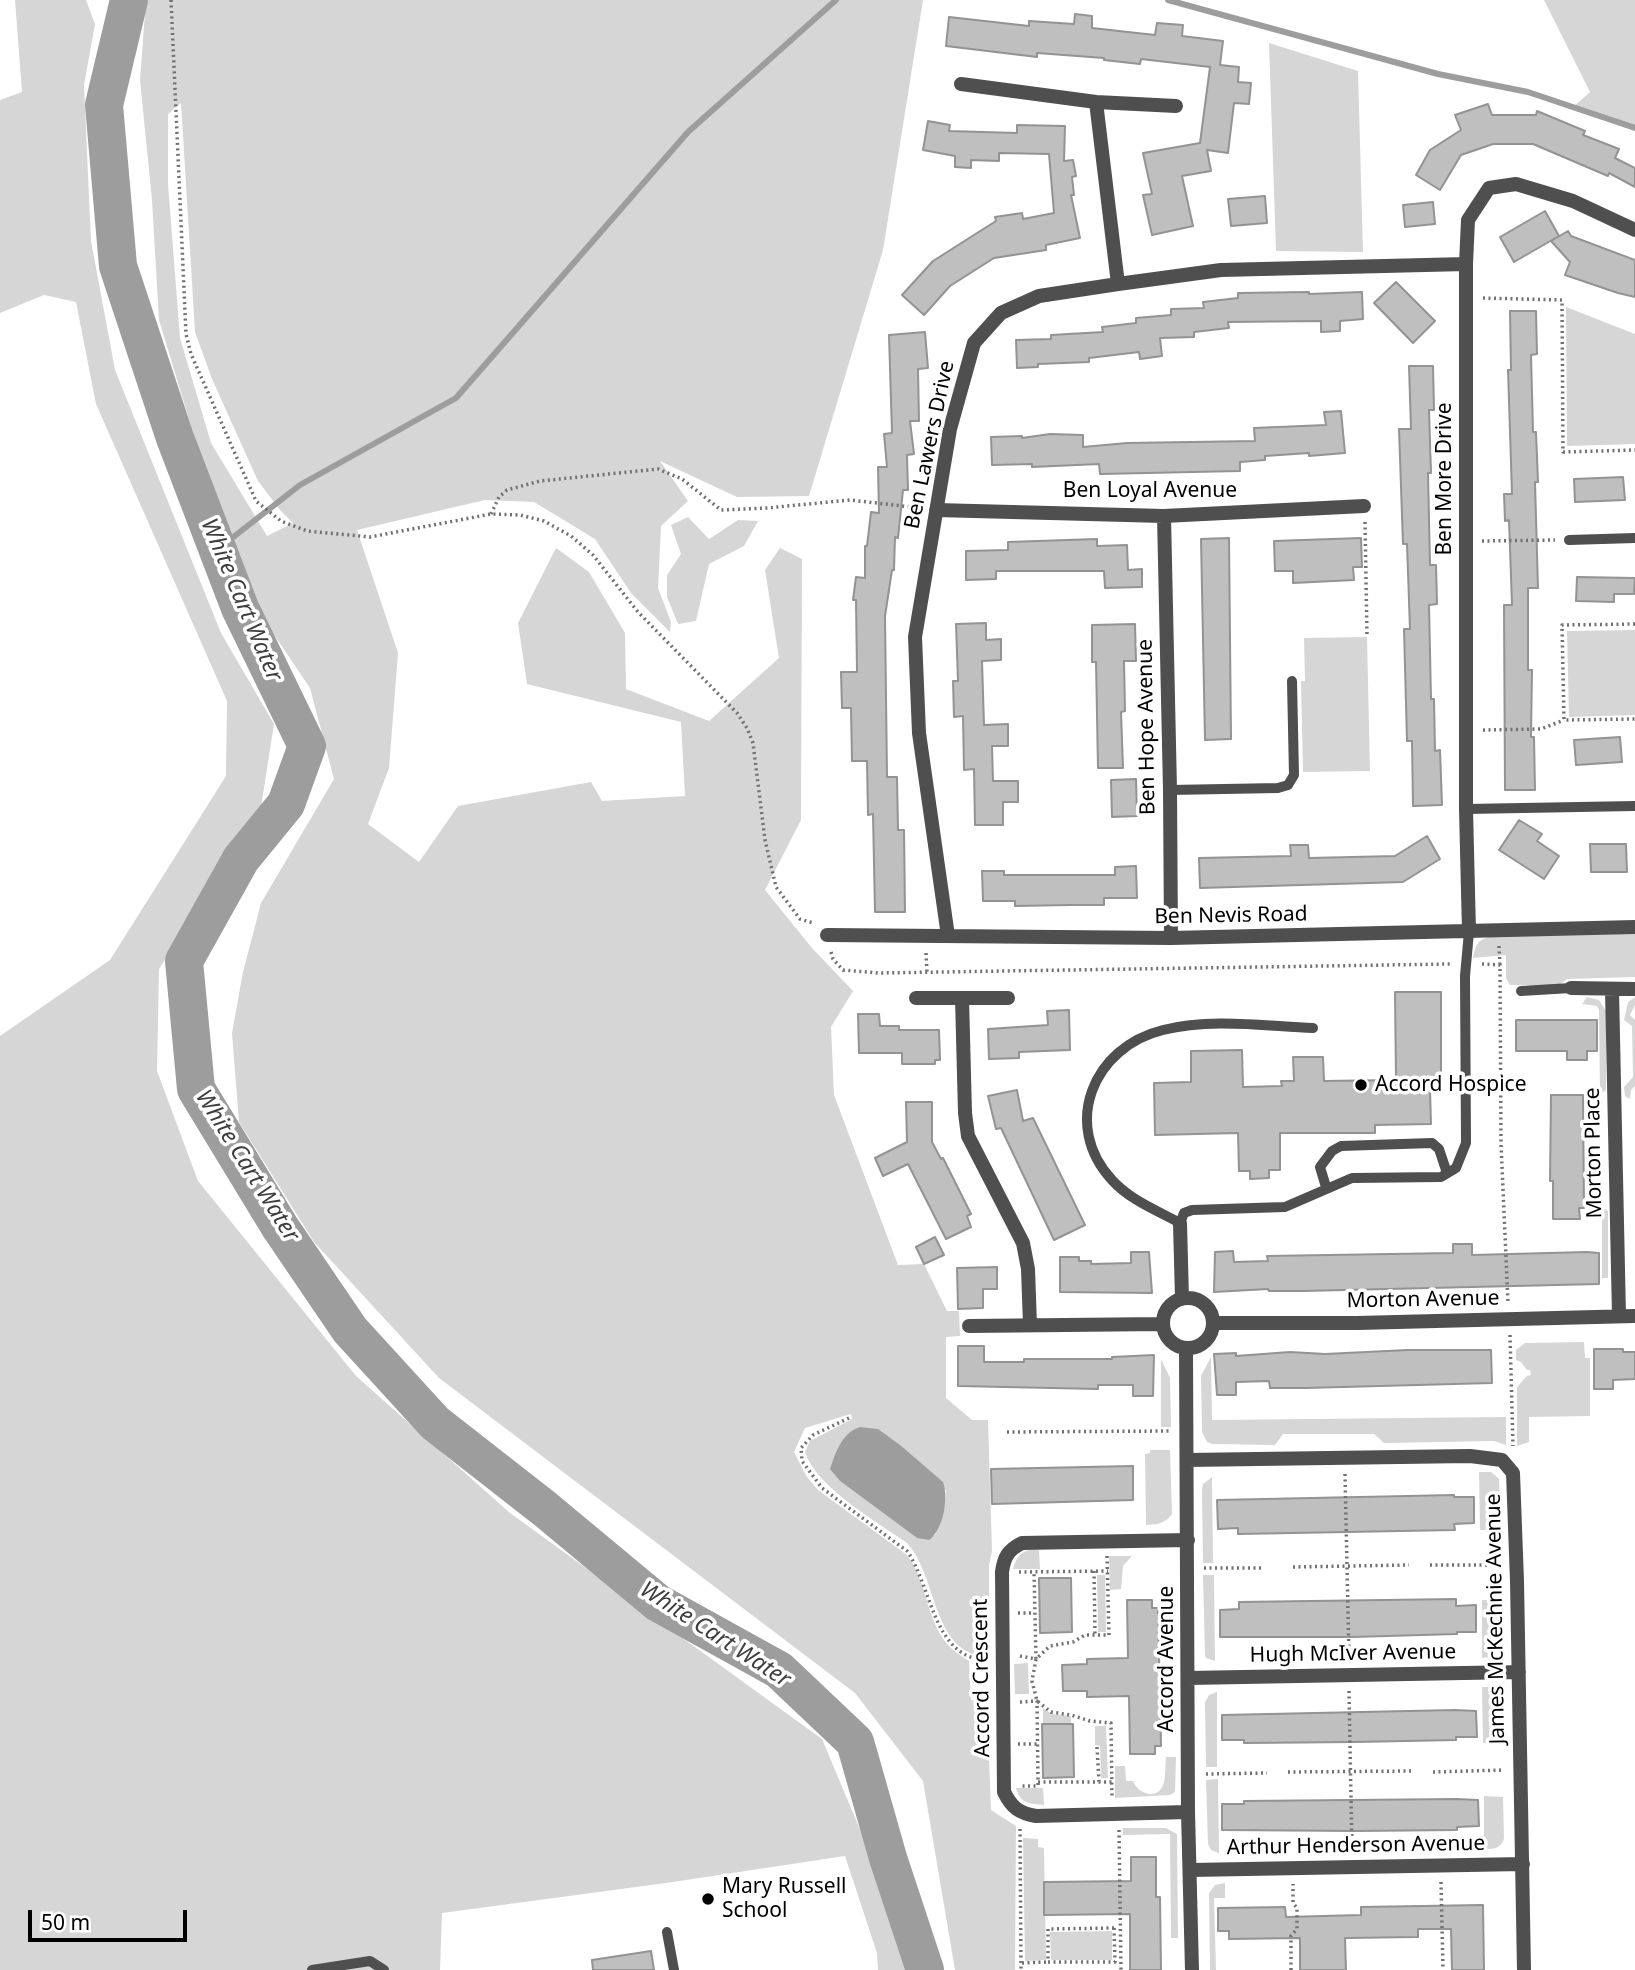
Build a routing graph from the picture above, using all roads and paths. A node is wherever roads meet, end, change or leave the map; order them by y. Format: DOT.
graph roads {
  1 [pos="171,0"];
  2 [pos="961,84"];
  3 [pos="1097,102"];
  4 [pos="1175,106"];
  5 [pos="1635,230"];
  6 [pos="1465,264"];
  7 [pos="1118,284"];
  8 [pos="1466,298"];
  9 [pos="1635,450"];
  10 [pos="1364,506"];
  11 [pos="936,510"];
  12 [pos="491,514"];
  13 [pos="1164,516"];
  14 [pos="1635,538"];
  15 [pos="1569,540"];
  16 [pos="1466,541"];
  17 [pos="1635,624"];
  18 [pos="1367,637"];
  19 [pos="1292,681"];
  20 [pos="1635,719"];
  21 [pos="1564,720"];
  22 [pos="1466,730"];
  23 [pos="1170,790"];
  24 [pos="1635,806"];
  25 [pos="1466,809"];
  26 [pos="1635,927"];
  27 [pos="1469,932"];
  28 [pos="827,935"];
  29 [pos="948,936"];
  30 [pos="1171,938"];
  31 [pos="1571,988"];
  32 [pos="1635,989"];
  33 [pos="1612,990"];
  34 [pos="1521,991"];
  35 [pos="916,998"];
  36 [pos="962,998"];
  37 [pos="1008,998"];
  38 [pos="1313,1028"];
  39 [pos="1447,1173"];
  40 [pos="1326,1187"];
  41 [pos="1180,1223"];
  42 [pos="1182,1298"];
  43 [pos="1619,1316"];
  44 [pos="1635,1316"];
  45 [pos="1509,1319"];
  46 [pos="1213,1323"];
  47 [pos="1163,1324"];
  48 [pos="1030,1325"];
  49 [pos="969,1326"];
  50 [pos="1186,1348"];
  51 [pos="849,1418"];
  52 [pos="1187,1431"];
  53 [pos="1007,1432"];
  54 [pos="1187,1460"];
  55 [pos="1513,1473"];
  56 [pos="1188,1539"];
  57 [pos="1107,1540"];
  58 [pos="1409,1565"];
  59 [pos="1430,1565"];
  60 [pos="1517,1565"];
  61 [pos="1293,1567"];
  62 [pos="1188,1568"];
  63 [pos="1262,1568"];
  64 [pos="1094,1571"];
  65 [pos="1108,1571"];
  66 [pos="1002,1572"];
  67 [pos="1034,1572"];
  68 [pos="1096,1635"];
  69 [pos="1036,1658"];
  70 [pos="1003,1661"];
  71 [pos="1519,1672"];
  72 [pos="1188,1678"];
  73 [pos="1037,1702"];
  74 [pos="1003,1703"];
  75 [pos="1097,1747"];
  76 [pos="1520,1770"];
  77 [pos="1411,1771"];
  78 [pos="1288,1772"];
  79 [pos="1433,1772"];
  80 [pos="1267,1773"];
  81 [pos="1189,1774"];
  82 [pos="1038,1782"];
  83 [pos="1098,1782"];
  84 [pos="1112,1782"];
  85 [pos="1004,1786"];
  86 [pos="1188,1812"];
  87 [pos="1020,1813"];
  88 [pos="1116,1814"];
  89 [pos="1523,1864"];
  90 [pos="1441,1866"];
  91 [pos="1293,1868"];
  92 [pos="1191,1870"];
  93 [pos="667,1932"];
  94 [pos="1114,1944"];
  95 [pos="1121,1945"];
  96 [pos="1048,1962"];
  97 [pos="1021,1963"];
  98 [pos="312,1970"];
  99 [pos="384,1970"];
  100 [pos="674,1970"];
  101 [pos="1021,1970"];
  102 [pos="1121,1970"];
  103 [pos="1192,1970"];
  104 [pos="1292,1970"];
  105 [pos="1443,1970"];
  106 [pos="1524,1970"];
  1 -- 12 [label="path"];
  2 -- 3 [label="street"];
  3 -- 4 [label="street"];
  3 -- 7 [label="street"];
  5 -- 6 [label="street, Ben More Drive"];
  6 -- 7 [label="street, Ben Lawers Drive"];
  6 -- 8 [label="street, Ben More Drive"];
  7 -- 11 [label="street, Ben Lawers Drive"];
  8 -- 9 [label="path"];
  8 -- 16 [label="street, Ben More Drive"];
  10 -- 13 [label="street, Ben Loyal Avenue"];
  10 -- 18 [label="path"];
  11 -- 12 [label="path"];
  11 -- 13 [label="street, Ben Loyal Avenue"];
  11 -- 29 [label="street, Ben Lawers Drive"];
  12 -- 28 [label="path"];
  13 -- 23 [label="street, Ben Hope Avenue"];
  14 -- 15 [label="lane"];
  15 -- 16 [label="path"];
  16 -- 22 [label="street, Ben More Drive"];
  17 -- 21 [label="path"];
  19 -- 23 [label="lane"];
  20 -- 21 [label="path"];
  21 -- 22 [label="path"];
  22 -- 25 [label="street, Ben More Drive"];
  23 -- 30 [label="street, Ben Hope Avenue"];
  24 -- 25 [label="lane"];
  25 -- 27 [label="street, Ben More Drive"];
  26 -- 27 [label="street, Ben Nevis Road"];
  27 -- 30 [label="street, Ben Nevis Road"];
  27 -- 39 [label="lane"];
  28 -- 29 [label="street, Ben Nevis Road"];
  29 -- 30 [label="street, Ben Nevis Road"];
  31 -- 33 [label="street"];
  31 -- 34 [label="lane"];
  32 -- 33 [label="street"];
  33 -- 43 [label="street, Morton Place"];
  35 -- 36 [label="street"];
  36 -- 37 [label="street"];
  36 -- 48 [label="street"];
  38 -- 41 [label="lane"];
  39 -- 40 [label="lane"];
  39 -- 40 [label="lane"];
  40 -- 41 [label="lane"];
  41 -- 42 [label="street"];
  42 -- 46 [label="street"];
  42 -- 47 [label="street"];
  43 -- 44 [label="street, Morton Avenue"];
  43 -- 45 [label="street, Morton Avenue"];
  45 -- 46 [label="street, Morton Avenue"];
  45 -- 55 [label="path"];
  46 -- 50 [label="street"];
  47 -- 48 [label="street"];
  47 -- 50 [label="street"];
  48 -- 49 [label="street"];
  50 -- 52 [label="street, Accord Avenue"];
  51 -- 70 [label="path"];
  52 -- 53 [label="path"];
  52 -- 54 [label="street, Accord Avenue"];
  54 -- 55 [label="street, James McKechnie Avenue"];
  54 -- 56 [label="street, Accord Avenue"];
  55 -- 60 [label="street, James McKechnie Avenue"];
  56 -- 57 [label="street, Accord Crescent"];
  56 -- 62 [label="street, Accord Avenue"];
  57 -- 65 [label="path"];
  57 -- 66 [label="street, Accord Crescent"];
  58 -- 61 [label="path"];
  59 -- 60 [label="path"];
  60 -- 71 [label="street, James McKechnie Avenue"];
  62 -- 63 [label="path"];
  62 -- 72 [label="street, Accord Avenue"];
  64 -- 65 [label="path"];
  64 -- 67 [label="path"];
  64 -- 68 [label="path"];
  65 -- 68 [label="path"];
  66 -- 67 [label="path"];
  66 -- 70 [label="street, Accord Crescent"];
  67 -- 69 [label="path"];
  68 -- 69 [label="path"];
  69 -- 73 [label="path"];
  70 -- 74 [label="street, Accord Crescent"];
  71 -- 72 [label="street, Hugh McIver Avenue"];
  71 -- 76 [label="street, James McKechnie Avenue"];
  72 -- 81 [label="street, Accord Avenue"];
  73 -- 74 [label="path"];
  73 -- 82 [label="path"];
  73 -- 84 [label="path"];
  74 -- 85 [label="street, Accord Crescent"];
  75 -- 83 [label="path"];
  76 -- 79 [label="path"];
  76 -- 89 [label="street, James McKechnie Avenue"];
  77 -- 78 [label="path"];
  80 -- 81 [label="path"];
  81 -- 86 [label="street, Accord Avenue"];
  82 -- 83 [label="path"];
  82 -- 85 [label="path"];
  83 -- 84 [label="path"];
  84 -- 88 [label="path"];
  85 -- 87 [label="street, Accord Crescent"];
  86 -- 88 [label="street"];
  86 -- 92 [label="street, Accord Avenue"];
  87 -- 88 [label="street"];
  87 -- 97 [label="path"];
  88 -- 95 [label="path"];
  89 -- 90 [label="street, Arthur Henderson Avenue"];
  89 -- 106 [label="street, James McKechnie Avenue"];
  90 -- 91 [label="street, Arthur Henderson Avenue"];
  90 -- 105 [label="path"];
  91 -- 92 [label="street, Arthur Henderson Avenue"];
  91 -- 104 [label="path"];
  92 -- 103 [label="street, Accord Avenue"];
  93 -- 100 [label="lane"];
  94 -- 95 [label="path"];
  94 -- 96 [label="path"];
  94 -- 96 [label="path"];
  95 -- 102 [label="path"];
  96 -- 97 [label="path"];
  97 -- 101 [label="path"];
  98 -- 99 [label="lane"];
}
